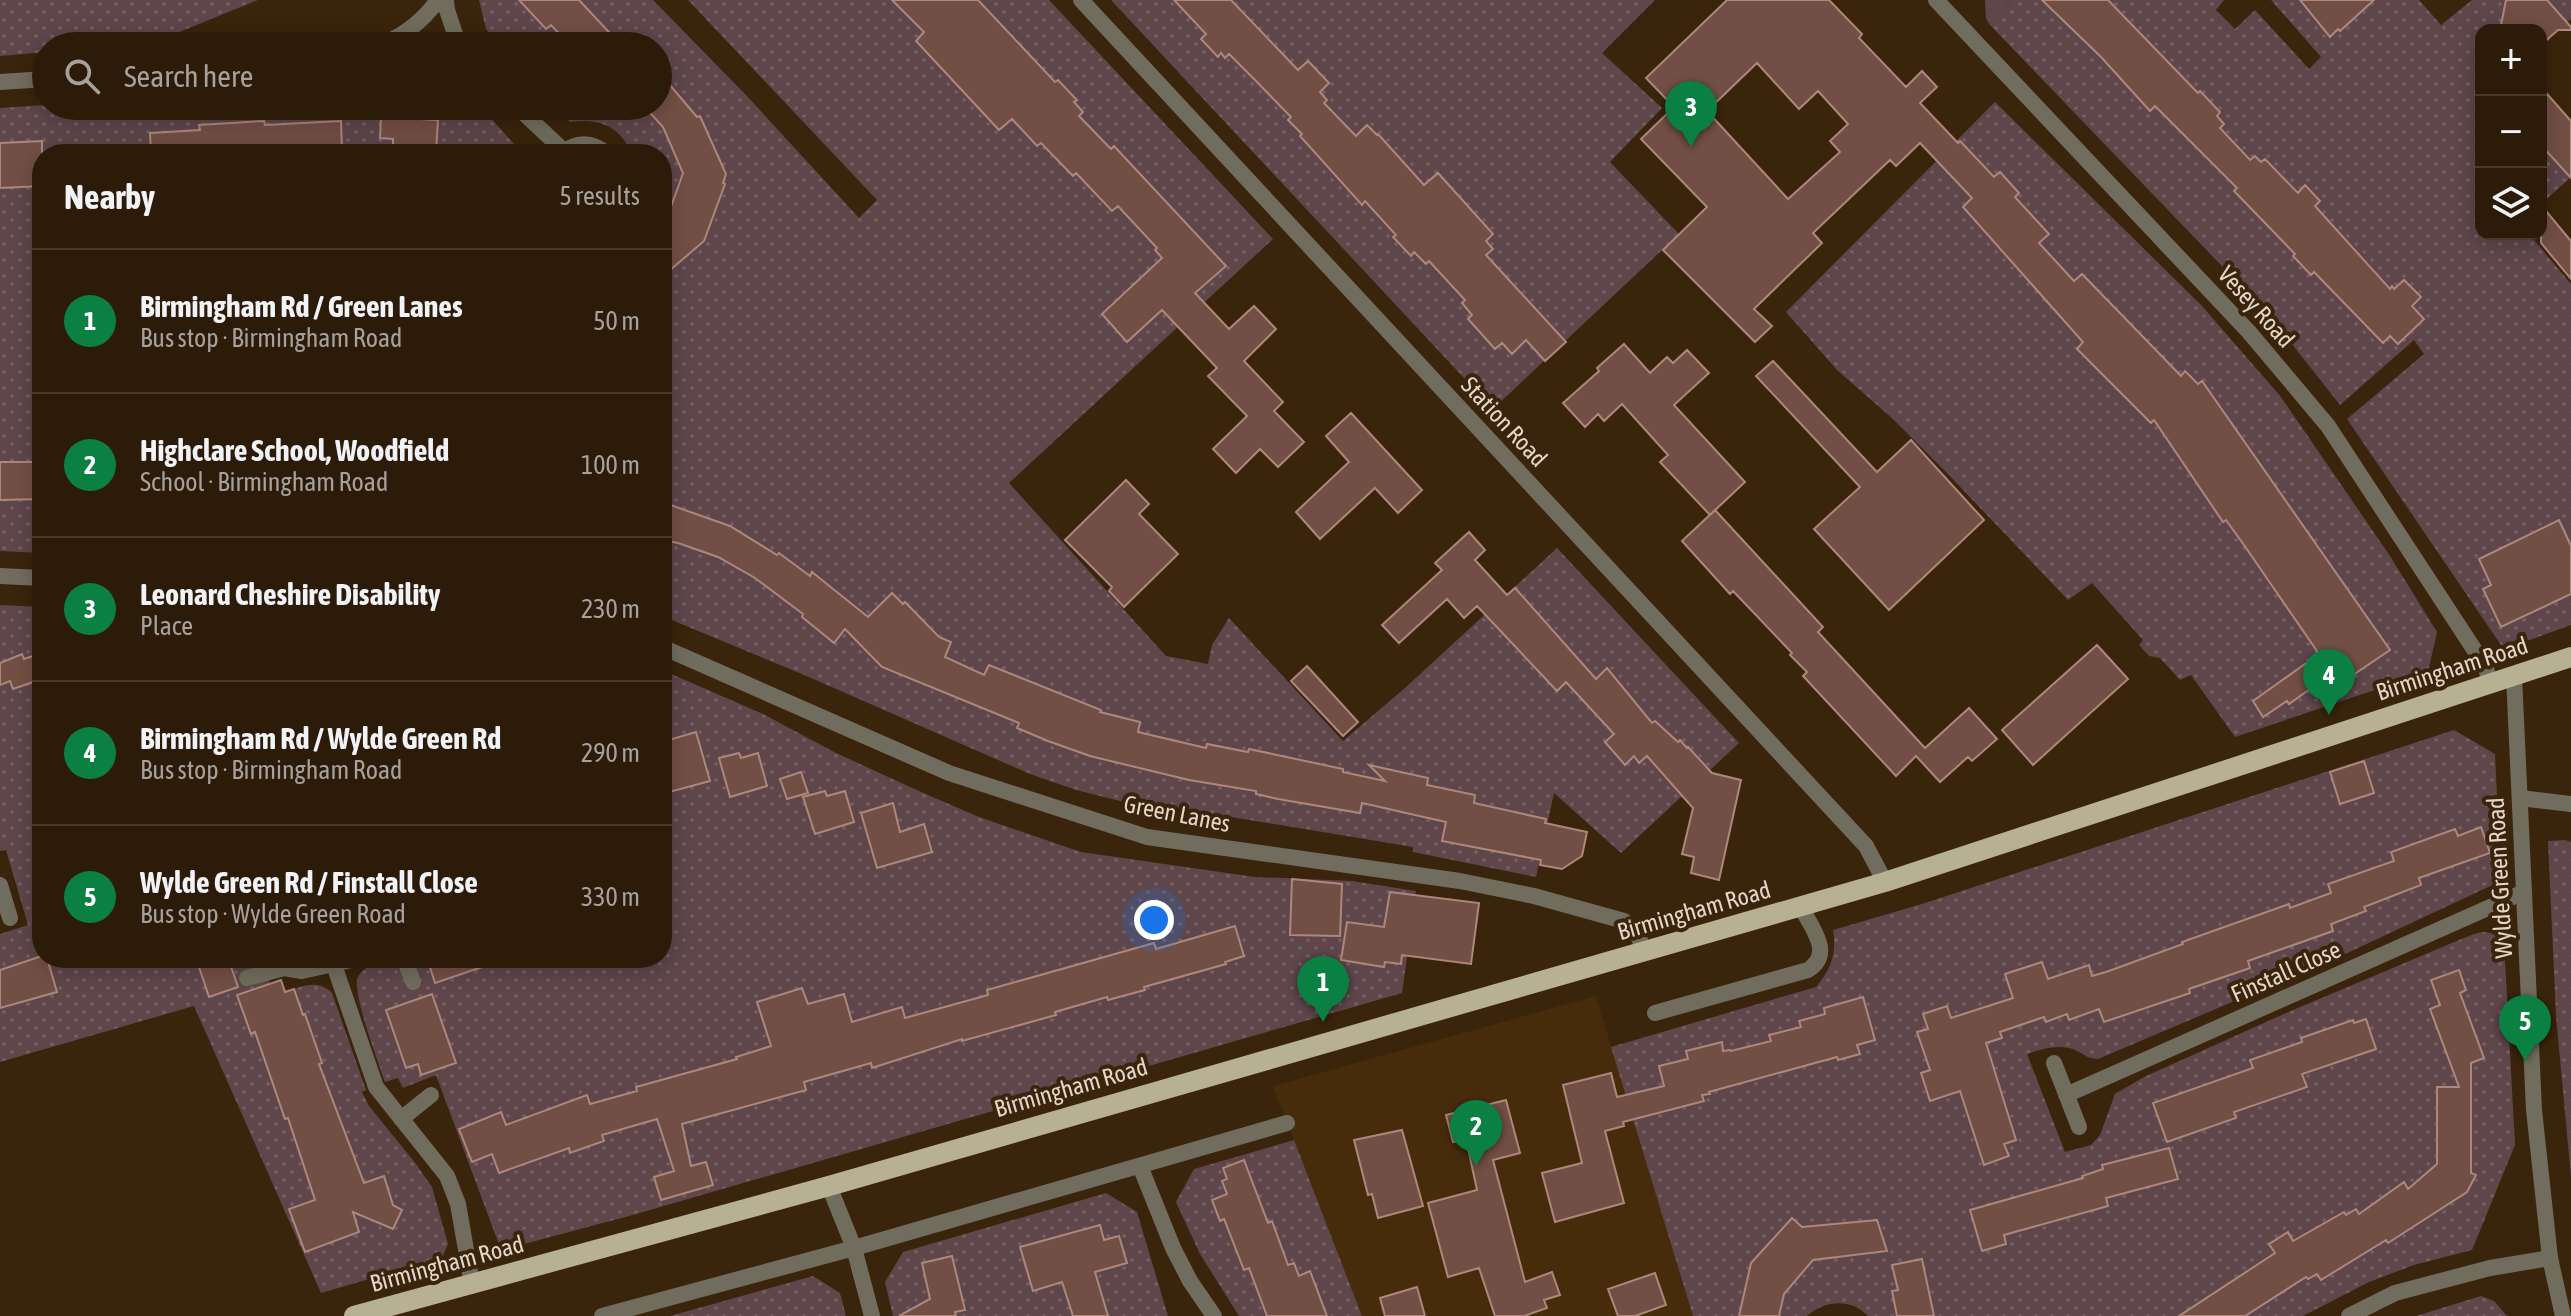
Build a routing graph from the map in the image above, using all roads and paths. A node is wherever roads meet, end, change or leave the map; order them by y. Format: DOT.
graph roads {
  1 [pos="438,0"];
  2 [pos="446,0"];
  3 [pos="1081,0"];
  4 [pos="1936,0"];
  5 [pos="407,32"];
  6 [pos="454,32"];
  7 [pos="32,80"];
  8 [pos="0,82"];
  9 [pos="530,120"];
  10 [pos="554,144"];
  11 [pos="0,576"];
  12 [pos="32,578"];
  13 [pos="672,651"];
  14 [pos="2571,657"];
  15 [pos="2514,676"];
  16 [pos="2491,684"];
  17 [pos="2520,798"];
  18 [pos="2571,804"];
  19 [pos="1885,882"];
  20 [pos="1,891"];
  21 [pos="2524,892"];
  22 [pos="1801,907"];
  23 [pos="10,918"];
  24 [pos="1644,952"];
  25 [pos="284,968"];
  26 [pos="284,968"];
  27 [pos="318,968"];
  28 [pos="335,968"];
  29 [pos="408,968"];
  30 [pos="247,978"];
  31 [pos="413,982"];
  32 [pos="1655,1013"];
  33 [pos="2054,1063"];
  34 [pos="431,1095"];
  35 [pos="2066,1095"];
  36 [pos="401,1119"];
  37 [pos="1287,1123"];
  38 [pos="2079,1127"];
  39 [pos="1140,1166"];
  40 [pos="829,1186"];
  41 [pos="854,1248"];
  42 [pos="2550,1258"];
  43 [pos="472,1284"];
  44 [pos="354,1316"];
  45 [pos="602,1316"];
  46 [pos="872,1316"];
  47 [pos="1214,1316"];
  48 [pos="2349,1316"];
  49 [pos="2563,1316"];
  1 -- 5 [label="street"];
  2 -- 6 [label="street"];
  3 -- 19 [label="street, Station Road"];
  4 -- 16 [label="street, Vesey Road"];
  7 -- 8 [label="street"];
  9 -- 10 [label="street"];
  11 -- 12 [label="street"];
  13 -- 24 [label="street, Green Lanes"];
  14 -- 15 [label="main road, Birmingham Road"];
  15 -- 16 [label="main road, Birmingham Road"];
  15 -- 17 [label="street, Wylde Green Road"];
  16 -- 19 [label="main road, Birmingham Road"];
  17 -- 18 [label="street"];
  17 -- 21 [label="street, Wylde Green Road"];
  19 -- 22 [label="main road, Birmingham Road"];
  20 -- 23 [label="street"];
  21 -- 35 [label="street, Finstall Close"];
  21 -- 42 [label="street, Wylde Green Road"];
  22 -- 24 [label="main road, Birmingham Road"];
  22 -- 32 [label="street, Birmingham Road"];
  24 -- 40 [label="main road, Birmingham Road"];
  25 -- 30 [label="street"];
  26 -- 27 [label="street"];
  28 -- 36 [label="street"];
  29 -- 31 [label="street"];
  33 -- 35 [label="street"];
  34 -- 36 [label="street"];
  35 -- 38 [label="street"];
  36 -- 43 [label="street"];
  37 -- 39 [label="street"];
  39 -- 41 [label="street"];
  39 -- 47 [label="street"];
  40 -- 41 [label="street"];
  40 -- 43 [label="main road, Birmingham Road"];
  41 -- 45 [label="street"];
  41 -- 46 [label="street"];
  42 -- 48 [label="street"];
  42 -- 49 [label="street, Wylde Green Road"];
  43 -- 44 [label="main road, Birmingham Road"];
}
